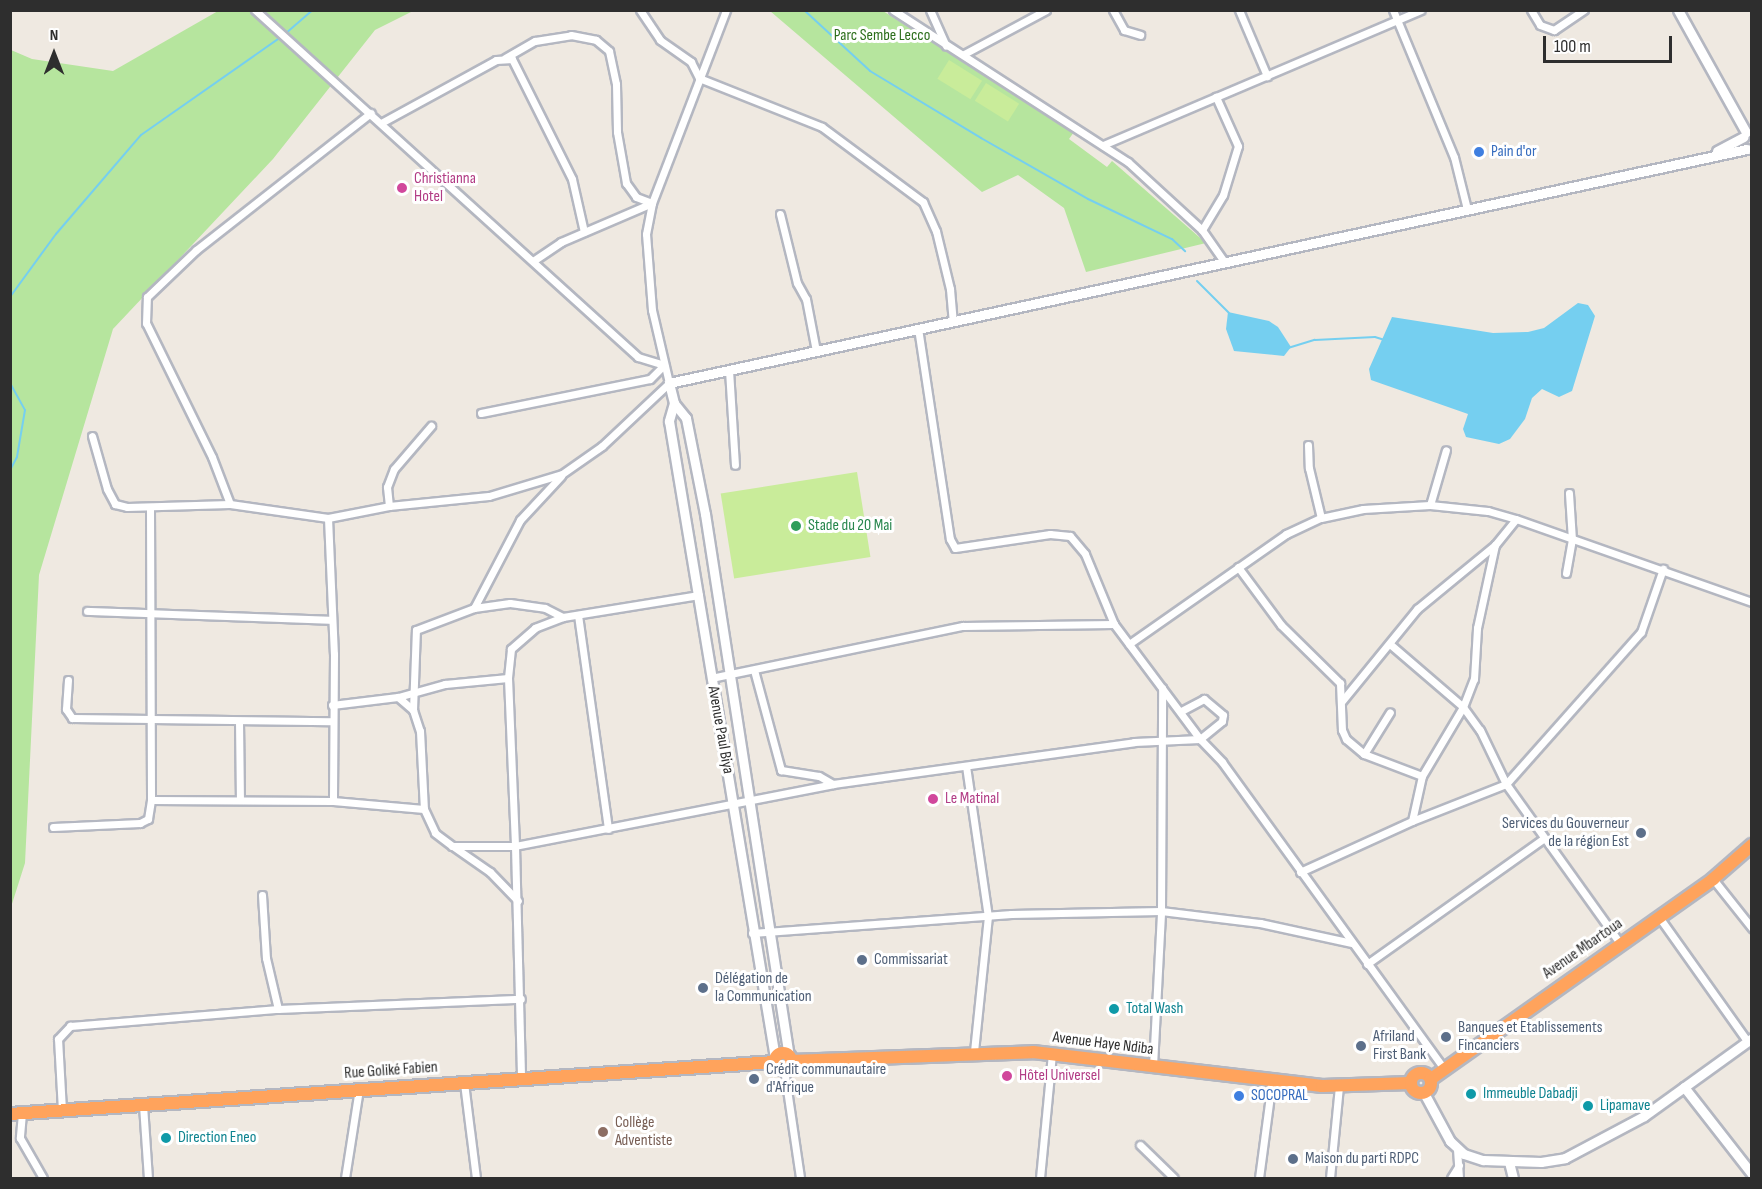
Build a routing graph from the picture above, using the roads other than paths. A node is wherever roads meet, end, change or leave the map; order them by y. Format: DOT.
graph roads {
  1 [pos="255,10"];
  2 [pos="640,10"];
  3 [pos="726,10"];
  4 [pos="892,10"];
  5 [pos="930,10"];
  6 [pos="1046,10"];
  7 [pos="1113,10"];
  8 [pos="1239,10"];
  9 [pos="1393,10"];
  10 [pos="1421,10"];
  11 [pos="1530,10"];
  12 [pos="1584,10"];
  13 [pos="1678,10"];
  14 [pos="1397,21"];
  15 [pos="1140,34"];
  16 [pos="946,46"];
  17 [pos="964,54"];
  18 [pos="505,58"];
  19 [pos="1267,76"];
  20 [pos="699,78"];
  21 [pos="1216,97"];
  22 [pos="371,113"];
  23 [pos="381,123"];
  24 [pos="1748,132"];
  25 [pos="1103,145"];
  26 [pos="1749,149"];
  27 [pos="1713,153"];
  28 [pos="652,203"];
  29 [pos="1467,209"];
  30 [pos="780,214"];
  31 [pos="1202,230"];
  32 [pos="584,232"];
  33 [pos="533,261"];
  34 [pos="1224,262"];
  35 [pos="953,321"];
  36 [pos="918,328"];
  37 [pos="816,351"];
  38 [pos="664,365"];
  39 [pos="729,370"];
  40 [pos="669,382"];
  41 [pos="674,403"];
  42 [pos="481,412"];
  43 [pos="431,426"];
  44 [pos="92,436"];
  45 [pos="1308,445"];
  46 [pos="1446,450"];
  47 [pos="735,465"];
  48 [pos="562,474"];
  49 [pos="1569,494"];
  50 [pos="230,504"];
  51 [pos="1430,505"];
  52 [pos="389,506"];
  53 [pos="150,508"];
  54 [pos="328,518"];
  55 [pos="1321,518"];
  56 [pos="1516,519"];
  57 [pos="1572,540"];
  58 [pos="1495,545"];
  59 [pos="1238,567"];
  60 [pos="1663,569"];
  61 [pos="1566,573"];
  62 [pos="699,595"];
  63 [pos="1752,602"];
  64 [pos="474,608"];
  65 [pos="87,611"];
  66 [pos="150,614"];
  67 [pos="578,615"];
  68 [pos="563,617"];
  69 [pos="332,620"];
  70 [pos="1114,624"];
  71 [pos="1129,644"];
  72 [pos="1391,645"];
  73 [pos="754,670"];
  74 [pos="730,675"];
  75 [pos="508,678"];
  76 [pos="711,678"];
  77 [pos="68,680"];
  78 [pos="1162,688"];
  79 [pos="416,692"];
  80 [pos="398,697"];
  81 [pos="1342,701"];
  82 [pos="332,705"];
  83 [pos="1463,707"];
  84 [pos="413,710"];
  85 [pos="1180,711"];
  86 [pos="1390,712"];
  87 [pos="150,721"];
  88 [pos="239,721"];
  89 [pos="331,721"];
  90 [pos="1160,739"];
  91 [pos="1200,739"];
  92 [pos="1364,754"];
  93 [pos="966,766"];
  94 [pos="1422,776"];
  95 [pos="833,783"];
  96 [pos="1506,784"];
  97 [pos="240,799"];
  98 [pos="151,800"];
  99 [pos="750,800"];
  100 [pos="333,801"];
  101 [pos="731,803"];
  102 [pos="424,809"];
  103 [pos="1412,821"];
  104 [pos="53,827"];
  105 [pos="608,829"];
  106 [pos="1543,839"];
  107 [pos="1752,845"];
  108 [pos="452,846"];
  109 [pos="515,846"];
  110 [pos="1300,872"];
  111 [pos="1713,879"];
  112 [pos="262,896"];
  113 [pos="518,901"];
  114 [pos="1161,911"];
  115 [pos="988,916"];
  116 [pos="1659,917"];
  117 [pos="1752,928"];
  118 [pos="769,931"];
  119 [pos="752,933"];
  120 [pos="1352,943"];
  121 [pos="1620,944"];
  122 [pos="1367,964"];
  123 [pos="520,999"];
  124 [pos="278,1009"];
  125 [pos="1749,1040"];
  126 [pos="974,1052"];
  127 [pos="1052,1054"];
  128 [pos="783,1061"];
  129 [pos="1153,1066"];
  130 [pos="1444,1069"];
  131 [pos="521,1079"];
  132 [pos="1431,1079"];
  133 [pos="1272,1080"];
  134 [pos="464,1083"];
  135 [pos="1411,1083"];
  136 [pos="1339,1086"];
  137 [pos="1684,1087"];
  138 [pos="359,1089"];
  139 [pos="1424,1093"];
  140 [pos="143,1104"];
  141 [pos="62,1110"];
  142 [pos="16,1113"];
  143 [pos="1140,1145"];
  144 [pos="1456,1149"];
  145 [pos="1509,1162"];
  146 [pos="1459,1165"];
  147 [pos="1752,1174"];
  148 [pos="42,1179"];
  149 [pos="148,1179"];
  150 [pos="345,1179"];
  151 [pos="476,1179"];
  152 [pos="800,1179"];
  153 [pos="1040,1179"];
  154 [pos="1174,1179"];
  155 [pos="1259,1179"];
  156 [pos="1330,1179"];
  157 [pos="1451,1179"];
  158 [pos="1459,1179"];
  159 [pos="1513,1179"];
  1 -- 22 [label="street"];
  2 -- 20 [label="street"];
  3 -- 20 [label="street"];
  4 -- 16 [label="street"];
  5 -- 16 [label="street"];
  6 -- 17 [label="street"];
  7 -- 15 [label="street"];
  8 -- 19 [label="street"];
  9 -- 14 [label="street"];
  10 -- 14 [label="street"];
  11 -- 12 [label="street"];
  13 -- 24 [label="street"];
  14 -- 19 [label="street"];
  14 -- 29 [label="street"];
  16 -- 17 [label="street"];
  17 -- 25 [label="street"];
  18 -- 23 [label="street"];
  18 -- 28 [label="street"];
  18 -- 32 [label="street"];
  19 -- 21 [label="street"];
  20 -- 28 [label="street"];
  20 -- 35 [label="street"];
  21 -- 25 [label="street"];
  21 -- 31 [label="street"];
  22 -- 23 [label="street"];
  22 -- 50 [label="street"];
  23 -- 33 [label="street"];
  24 -- 26 [label="street"];
  24 -- 27 [label="street"];
  25 -- 31 [label="street"];
  26 -- 27 [label="street"];
  27 -- 29 [label="street"];
  28 -- 32 [label="street"];
  28 -- 38 [label="street"];
  29 -- 34 [label="street"];
  30 -- 37 [label="street"];
  31 -- 34 [label="street"];
  32 -- 33 [label="street"];
  33 -- 38 [label="street"];
  34 -- 35 [label="street"];
  35 -- 36 [label="street"];
  36 -- 37 [label="street"];
  36 -- 70 [label="street"];
  37 -- 39 [label="street"];
  38 -- 40 [label="street"];
  38 -- 42 [label="street"];
  39 -- 40 [label="street"];
  39 -- 47 [label="street"];
  40 -- 41 [label="street"];
  40 -- 48 [label="street"];
  41 -- 62 [label="street, Avenue Paul Biya"];
  41 -- 74 [label="street"];
  43 -- 52 [label="street"];
  44 -- 53 [label="street"];
  45 -- 55 [label="street"];
  46 -- 51 [label="street"];
  48 -- 52 [label="street"];
  48 -- 64 [label="street"];
  49 -- 57 [label="street"];
  50 -- 53 [label="street"];
  50 -- 54 [label="street"];
  51 -- 55 [label="street"];
  51 -- 56 [label="street"];
  52 -- 54 [label="street"];
  53 -- 66 [label="street"];
  54 -- 69 [label="street"];
  55 -- 59 [label="street"];
  56 -- 57 [label="street"];
  56 -- 58 [label="street"];
  57 -- 60 [label="street"];
  57 -- 61 [label="street"];
  58 -- 72 [label="street"];
  58 -- 83 [label="street"];
  59 -- 71 [label="street"];
  59 -- 81 [label="street"];
  60 -- 63 [label="street"];
  60 -- 96 [label="street"];
  62 -- 67 [label="street"];
  62 -- 76 [label="street, Avenue Paul Biya"];
  64 -- 68 [label="street"];
  64 -- 79 [label="street"];
  65 -- 66 [label="street"];
  66 -- 69 [label="street"];
  66 -- 87 [label="street"];
  67 -- 68 [label="street"];
  67 -- 105 [label="street"];
  68 -- 75 [label="street"];
  69 -- 82 [label="street"];
  70 -- 71 [label="street"];
  70 -- 73 [label="street"];
  71 -- 78 [label="street"];
  72 -- 81 [label="street"];
  72 -- 83 [label="street"];
  73 -- 74 [label="street"];
  73 -- 95 [label="street"];
  74 -- 76 [label="street"];
  74 -- 99 [label="street"];
  75 -- 79 [label="street"];
  75 -- 109 [label="street"];
  76 -- 101 [label="street, Avenue Paul Biya"];
  77 -- 87 [label="street"];
  78 -- 85 [label="street"];
  78 -- 90 [label="street"];
  79 -- 80 [label="street"];
  79 -- 84 [label="street"];
  80 -- 82 [label="street"];
  80 -- 84 [label="street"];
  81 -- 92 [label="street"];
  82 -- 89 [label="street"];
  83 -- 94 [label="street"];
  83 -- 96 [label="street"];
  84 -- 102 [label="street"];
  85 -- 91 [label="street"];
  85 -- 91 [label="street"];
  86 -- 92 [label="street"];
  87 -- 88 [label="street"];
  87 -- 98 [label="street"];
  88 -- 89 [label="street"];
  88 -- 97 [label="street"];
  89 -- 100 [label="street"];
  90 -- 91 [label="street"];
  90 -- 93 [label="street"];
  90 -- 114 [label="street"];
  91 -- 110 [label="street"];
  92 -- 94 [label="street"];
  93 -- 95 [label="street"];
  93 -- 115 [label="street"];
  94 -- 103 [label="street"];
  95 -- 99 [label="street"];
  96 -- 103 [label="street"];
  96 -- 106 [label="street"];
  97 -- 98 [label="street"];
  97 -- 100 [label="street"];
  98 -- 104 [label="street"];
  99 -- 101 [label="street"];
  99 -- 118 [label="street"];
  100 -- 102 [label="street"];
  101 -- 105 [label="street"];
  101 -- 119 [label="street, Avenue Paul Biya"];
  102 -- 108 [label="street"];
  103 -- 110 [label="street"];
  105 -- 109 [label="street"];
  106 -- 121 [label="street"];
  106 -- 122 [label="street"];
  107 -- 111 [label="highway, Avenue Mbartoua"];
  108 -- 109 [label="street"];
  108 -- 113 [label="street"];
  109 -- 113 [label="street"];
  110 -- 120 [label="street"];
  111 -- 116 [label="highway, Avenue Mbartoua"];
  111 -- 117 [label="street"];
  112 -- 124 [label="street"];
  113 -- 123 [label="street"];
  114 -- 115 [label="street"];
  114 -- 120 [label="street"];
  114 -- 129 [label="street"];
  115 -- 118 [label="street"];
  115 -- 126 [label="street"];
  116 -- 121 [label="highway, Avenue Mbartoua"];
  116 -- 125 [label="street"];
  118 -- 119 [label="street"];
  118 -- 128 [label="street"];
  119 -- 128 [label="street, Avenue Paul Biya"];
  120 -- 122 [label="street"];
  121 -- 130 [label="highway, Avenue Mbartoua"];
  122 -- 130 [label="street"];
  123 -- 124 [label="street"];
  123 -- 131 [label="street"];
  124 -- 141 [label="street"];
  125 -- 137 [label="street"];
  126 -- 127 [label="highway, Avenue Haye Ndiba"];
  126 -- 128 [label="highway, Avenue Haye Ndiba"];
  127 -- 129 [label="highway, Avenue Haye Ndiba"];
  127 -- 153 [label="street"];
  128 -- 131 [label="highway, Rue Goliké Fabien"];
  128 -- 152 [label="street"];
  129 -- 133 [label="highway, Avenue Haye Ndiba"];
  130 -- 132 [label="highway, Avenue Mbartoua"];
  131 -- 134 [label="highway, Rue Goliké Fabien"];
  132 -- 135 [label="highway"];
  132 -- 139 [label="highway"];
  133 -- 136 [label="highway, Avenue Haye Ndiba"];
  133 -- 155 [label="street"];
  134 -- 138 [label="highway, Rue Goliké Fabien"];
  134 -- 151 [label="street"];
  135 -- 136 [label="highway, Avenue Haye Ndiba"];
  135 -- 139 [label="highway"];
  136 -- 156 [label="street"];
  137 -- 145 [label="street"];
  137 -- 147 [label="street"];
  138 -- 140 [label="highway, Rue Goliké Fabien"];
  138 -- 150 [label="street"];
  139 -- 144 [label="street"];
  140 -- 141 [label="highway, Rue Goliké Fabien"];
  140 -- 149 [label="street"];
  141 -- 142 [label="highway, Rue Goliké Fabien"];
  142 -- 148 [label="street"];
  143 -- 154 [label="street"];
  144 -- 145 [label="street"];
  144 -- 146 [label="street"];
  145 -- 159 [label="street"];
  146 -- 157 [label="street"];
  146 -- 158 [label="street"];
}
